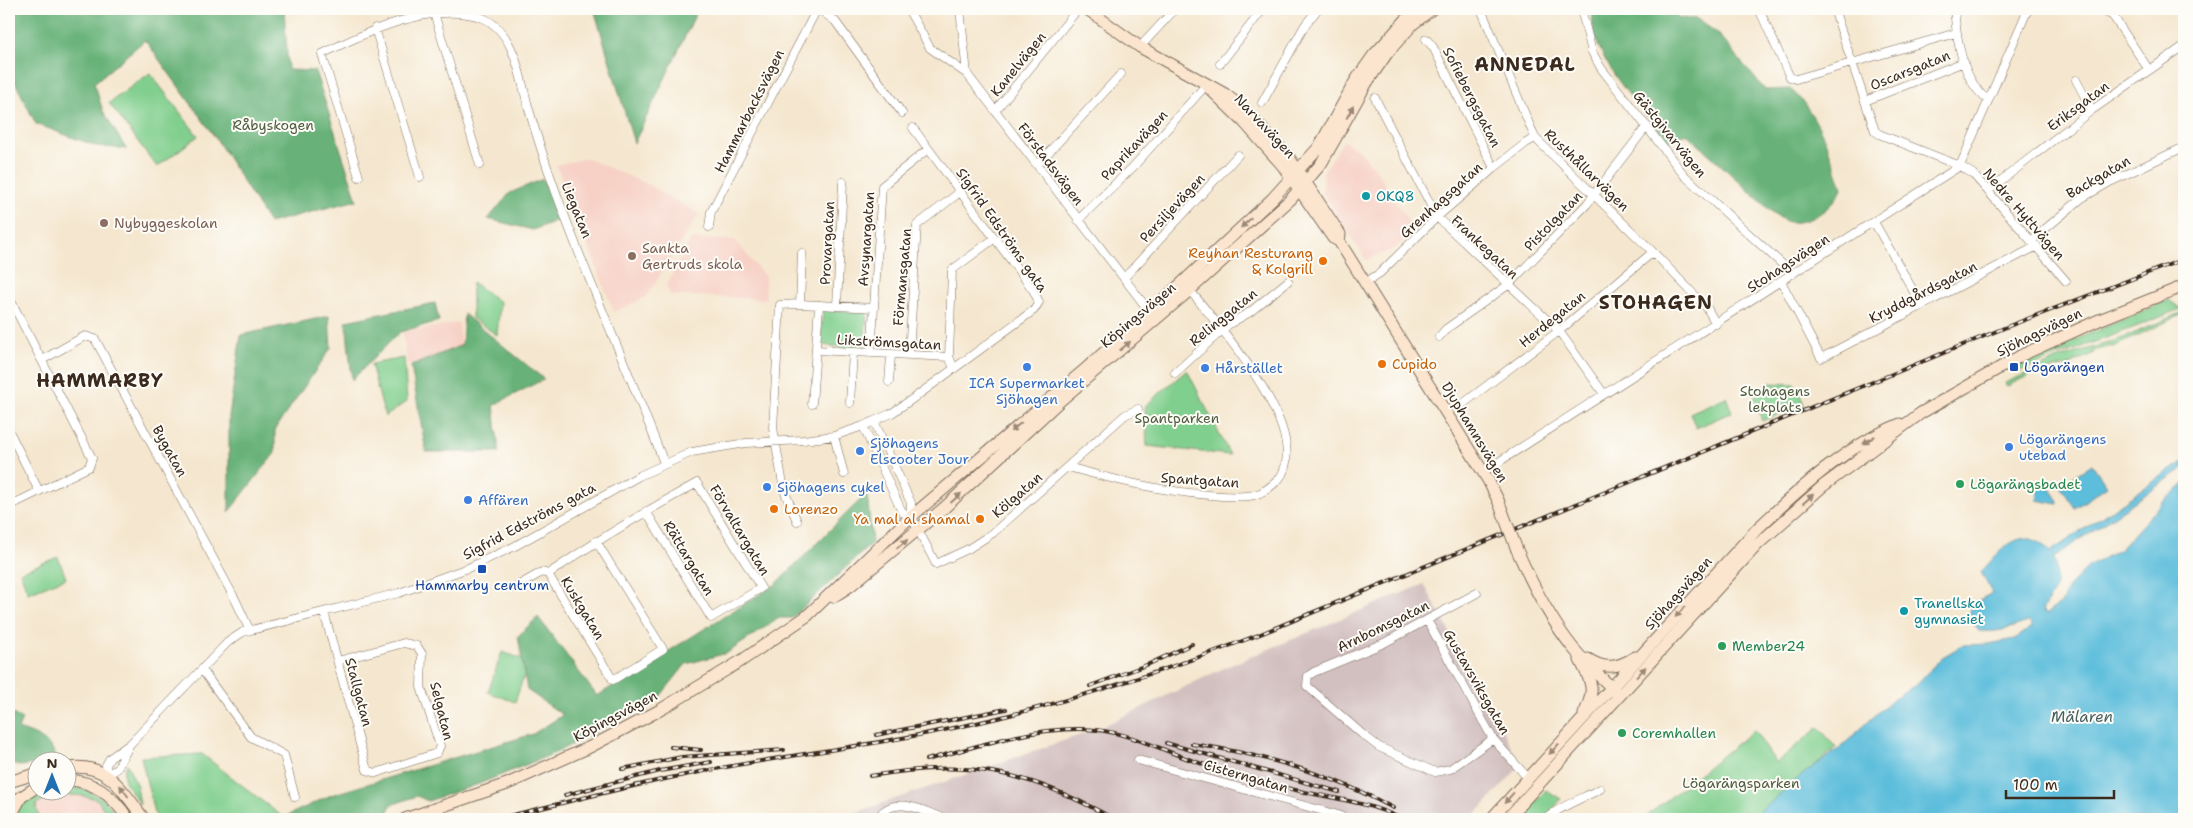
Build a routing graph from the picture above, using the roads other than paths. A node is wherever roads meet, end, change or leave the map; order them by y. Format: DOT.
graph roads {
  1 [pos="818,9"];
  2 [pos="908,9"];
  3 [pos="960,9"];
  4 [pos="1078,9"];
  5 [pos="1087,9"];
  6 [pos="1175,9"];
  7 [pos="1263,9"];
  8 [pos="1318,9"];
  9 [pos="1416,9"];
  10 [pos="1432,9"];
  11 [pos="1481,9"];
  12 [pos="1581,9"];
  13 [pos="1758,9"];
  14 [pos="1834,9"];
  15 [pos="1954,9"];
  16 [pos="2028,9"];
  17 [pos="2100,9"];
  18 [pos="434,13"];
  19 [pos="375,28"];
  20 [pos="1956,33"];
  21 [pos="1426,39"];
  22 [pos="2184,46"];
  23 [pos="1140,47"];
  24 [pos="1964,62"];
  25 [pos="1850,63"];
  26 [pos="1220,64"];
  27 [pos="2148,70"];
  28 [pos="966,74"];
  29 [pos="1121,74"];
  30 [pos="2076,80"];
  31 [pos="1206,85"];
  32 [pos="1376,98"];
  33 [pos="1988,100"];
  34 [pos="1865,101"];
  35 [pos="1262,103"];
  36 [pos="2092,110"];
  37 [pos="995,111"];
  38 [pos="902,113"];
  39 [pos="1647,126"];
  40 [pos="914,128"];
  41 [pos="1535,138"];
  42 [pos="2184,147"];
  43 [pos="928,149"];
  44 [pos="1238,155"];
  45 [pos="1274,156"];
  46 [pos="480,165"];
  47 [pos="1036,166"];
  48 [pos="1960,166"];
  49 [pos="1494,168"];
  50 [pos="359,177"];
  51 [pos="420,177"];
  52 [pos="1299,180"];
  53 [pos="843,182"];
  54 [pos="1989,190"];
  55 [pos="960,192"];
  56 [pos="1278,192"];
  57 [pos="1594,196"];
  58 [pos="1288,203"];
  59 [pos="1314,211"];
  60 [pos="1436,218"];
  61 [pos="1078,220"];
  62 [pos="1874,222"];
  63 [pos="709,227"];
  64 [pos="1257,230"];
  65 [pos="995,238"];
  66 [pos="1339,241"];
  67 [pos="2034,243"];
  68 [pos="1653,252"];
  69 [pos="802,253"];
  70 [pos="1793,274"];
  71 [pos="1124,278"];
  72 [pos="1288,281"];
  73 [pos="2066,281"];
  74 [pos="1366,282"];
  75 [pos="1782,283"];
  76 [pos="1508,285"];
  77 [pos="1186,286"];
  78 [pos="2184,286"];
  79 [pos="9,297"];
  80 [pos="800,304"];
  81 [pos="819,305"];
  82 [pos="837,306"];
  83 [pos="1922,306"];
  84 [pos="874,308"];
  85 [pos="1153,316"];
  86 [pos="1716,324"];
  87 [pos="1224,331"];
  88 [pos="1559,331"];
  89 [pos="1439,337"];
  90 [pos="816,350"];
  91 [pos="853,352"];
  92 [pos="871,353"];
  93 [pos="891,355"];
  94 [pos="909,355"];
  95 [pos="949,357"];
  96 [pos="42,360"];
  97 [pos="954,368"];
  98 [pos="1175,373"];
  99 [pos="889,382"];
  100 [pos="1604,394"];
  101 [pos="850,403"];
  102 [pos="1464,403"];
  103 [pos="812,404"];
  104 [pos="1138,409"];
  105 [pos="1913,419"];
  106 [pos="874,421"];
  107 [pos="864,426"];
  108 [pos="9,430"];
  109 [pos="834,436"];
  110 [pos="775,441"];
  111 [pos="664,463"];
  112 [pos="1068,467"];
  113 [pos="1484,472"];
  114 [pos="844,474"];
  115 [pos="39,490"];
  116 [pos="1784,503"];
  117 [pos="9,506"];
  118 [pos="646,511"];
  119 [pos="912,516"];
  120 [pos="797,521"];
  121 [pos="919,530"];
  122 [pos="1772,531"];
  123 [pos="596,541"];
  124 [pos="548,574"];
  125 [pos="1711,578"];
  126 [pos="514,588"];
  127 [pos="1477,593"];
  128 [pos="821,604"];
  129 [pos="324,612"];
  130 [pos="711,618"];
  131 [pos="1427,620"];
  132 [pos="249,629"];
  133 [pos="1649,646"];
  134 [pos="1574,649"];
  135 [pos="338,661"];
  136 [pos="202,670"];
  137 [pos="1616,692"];
  138 [pos="1581,720"];
  139 [pos="1493,739"];
  140 [pos="130,744"];
  141 [pos="1138,760"];
  142 [pos="78,768"];
  143 [pos="28,773"];
  144 [pos="376,773"];
  145 [pos="9,775"];
  146 [pos="28,775"];
  147 [pos="107,776"];
  148 [pos="1527,778"];
  149 [pos="78,781"];
  150 [pos="9,782"];
  151 [pos="1536,786"];
  152 [pos="100,788"];
  153 [pos="1600,789"];
  154 [pos="28,791"];
  155 [pos="21,795"];
  156 [pos="295,797"];
  157 [pos="9,805"];
  158 [pos="140,814"];
  159 [pos="128,818"];
  160 [pos="9,819"];
  161 [pos="404,819"];
  162 [pos="877,819"];
  163 [pos="945,819"];
  164 [pos="1346,819"];
  165 [pos="1491,819"];
  166 [pos="1507,819"];
  167 [pos="1546,819"];
  1 -- 38 [label="street"];
  1 -- 63 [label="street, Hammarbacksvägen"];
  2 -- 28 [label="street, Förstadsvägen"];
  3 -- 28 [label="street"];
  4 -- 37 [label="street, Kanelvägen"];
  5 -- 23 [label="main road, Narvavägen"];
  6 -- 23 [label="street"];
  7 -- 26 [label="street"];
  8 -- 35 [label="street"];
  9 -- 52 [label="main road"];
  52 -- 10 [label="main road, Köpingsvägen, one-way"];
  11 -- 41 [label="street, Rusthållarvägen"];
  12 -- 39 [label="street, Gästgivarvägen"];
  13 -- 25 [label="street"];
  14 -- 25 [label="street, Nedre Hyttvägen"];
  15 -- 20 [label="street"];
  16 -- 33 [label="street"];
  17 -- 27 [label="street"];
  18 -- 19 [label="street, Liegatan"];
  18 -- 46 [label="street"];
  18 -- 111 [label="street, Liegatan"];
  19 -- 50 [label="street, Liegatan"];
  19 -- 51 [label="street"];
  20 -- 24 [label="street"];
  20 -- 25 [label="street"];
  21 -- 49 [label="street, Sofiebergsgatan"];
  22 -- 27 [label="street, Eriksgatan"];
  23 -- 31 [label="main road, Narvavägen"];
  24 -- 33 [label="street"];
  24 -- 34 [label="street, Oscarsgatan"];
  25 -- 34 [label="street, Nedre Hyttvägen"];
  27 -- 36 [label="street, Eriksgatan"];
  28 -- 37 [label="street, Förstadsvägen"];
  29 -- 47 [label="street"];
  30 -- 36 [label="street"];
  31 -- 45 [label="main road, Narvavägen"];
  31 -- 52 [label="main road, Narvavägen"];
  31 -- 61 [label="street, Paprikavägen"];
  32 -- 60 [label="street, Frankegatan"];
  33 -- 48 [label="street"];
  34 -- 48 [label="street, Nedre Hyttvägen"];
  36 -- 54 [label="street, Eriksgatan"];
  37 -- 47 [label="street, Förstadsvägen"];
  39 -- 57 [label="street, Pistolgatan"];
  39 -- 70 [label="street, Gästgivarvägen"];
  40 -- 43 [label="street, Sigfrid Edströms gata"];
  41 -- 49 [label="street, Grenhagsgatan"];
  41 -- 57 [label="street, Rusthållarvägen"];
  42 -- 67 [label="street, Backgatan"];
  43 -- 55 [label="street, Sigfrid Edströms gata"];
  43 -- 84 [label="street, Avsynargatan"];
  44 -- 71 [label="street, Persiljevägen"];
  45 -- 52 [label="main road, Narvavägen"];
  45 -- 56 [label="main road"];
  47 -- 61 [label="street, Förstadsvägen"];
  48 -- 54 [label="street, Nedre Hyttvägen"];
  48 -- 62 [label="street, Stohagsvägen"];
  49 -- 60 [label="street, Grenhagsgatan"];
  52 -- 56 [label="main road, Köpingsvägen"];
  52 -- 58 [label="main road, Köpingsvägen"];
  52 -- 59 [label="main road, Djuphamnsvägen"];
  52 -- 64 [label="main road"];
  52 -- 66 [label="main road, Djuphamnsvägen"];
  53 -- 82 [label="street, Provargatan"];
  54 -- 67 [label="street, Nedre Hyttvägen"];
  55 -- 65 [label="street, Sigfrid Edströms gata"];
  55 -- 94 [label="street, Förmansgatan"];
  56 -- 77 [label="main road, Köpingsvägen, one-way"];
  57 -- 68 [label="street, Rusthållarvägen"];
  57 -- 76 [label="street, Pistolgatan"];
  58 -- 59 [label="main road"];
  58 -- 64 [label="main road, Köpingsvägen"];
  59 -- 66 [label="main road, Djuphamnsvägen"];
  60 -- 74 [label="street, Grenhagsgatan"];
  60 -- 76 [label="street, Frankegatan"];
  61 -- 71 [label="street, Förstadsvägen"];
  62 -- 70 [label="street, Stohagsvägen"];
  62 -- 83 [label="street"];
  64 -- 77 [label="main road, Köpingsvägen"];
  65 -- 95 [label="street"];
  65 -- 97 [label="street, Sigfrid Edströms gata"];
  66 -- 74 [label="main road, Djuphamnsvägen"];
  67 -- 73 [label="street, Nedre Hyttvägen"];
  67 -- 83 [label="street, Kryddgårdsgatan"];
  68 -- 86 [label="street, Rusthållarvägen"];
  68 -- 88 [label="street, Herdegatan"];
  69 -- 80 [label="street"];
  70 -- 75 [label="street, Stohagsvägen"];
  71 -- 85 [label="street, Förstadsvägen"];
  72 -- 87 [label="street, Relinggatan"];
  74 -- 113 [label="main road, Djuphamnsvägen"];
  75 -- 83 [label="street, Kryddgårdsgatan"];
  75 -- 86 [label="street, Stohagsvägen"];
  76 -- 88 [label="street, Frankegatan"];
  76 -- 89 [label="street, Pistolgatan"];
  77 -- 85 [label="main road, Köpingsvägen"];
  77 -- 87 [label="street, Spantgatan"];
  78 -- 105 [label="main road, Sjöhagsvägen"];
  79 -- 96 [label="street"];
  80 -- 81 [label="street"];
  80 -- 110 [label="street"];
  81 -- 82 [label="street"];
  81 -- 90 [label="street"];
  82 -- 84 [label="street"];
  84 -- 92 [label="street, Avsynargatan"];
  85 -- 119 [label="main road, Köpingsvägen, one-way"];
  121 -- 85 [label="main road, Köpingsvägen, one-way"];
  86 -- 100 [label="street, Stohagsvägen"];
  87 -- 98 [label="street, Relinggatan"];
  87 -- 112 [label="street, Spantgatan"];
  88 -- 100 [label="street, Frankegatan"];
  88 -- 102 [label="street, Herdegatan"];
  90 -- 91 [label="street, Likströmsgatan"];
  90 -- 103 [label="street"];
  91 -- 92 [label="street, Likströmsgatan"];
  91 -- 101 [label="street"];
  92 -- 93 [label="street, Likströmsgatan"];
  93 -- 94 [label="street, Likströmsgatan"];
  93 -- 99 [label="street"];
  94 -- 95 [label="street, Likströmsgatan"];
  95 -- 97 [label="street, Likströmsgatan"];
  96 -- 115 [label="street"];
  96 -- 132 [label="street, Bygatan"];
  97 -- 106 [label="street, Sigfrid Edströms gata"];
  100 -- 113 [label="street, Stohagsvägen"];
  104 -- 112 [label="street, Kölgatan"];
  105 -- 116 [label="main road, Sjöhagsvägen, one-way"];
  122 -- 105 [label="main road, Sjöhagsvägen, one-way"];
  106 -- 107 [label="street, Sigfrid Edströms gata"];
  106 -- 119 [label="street"];
  107 -- 109 [label="street, Sigfrid Edströms gata"];
  107 -- 119 [label="street"];
  108 -- 115 [label="street"];
  109 -- 110 [label="street, Sigfrid Edströms gata"];
  109 -- 114 [label="street"];
  110 -- 111 [label="street, Sigfrid Edströms gata"];
  110 -- 120 [label="street"];
  111 -- 129 [label="street, Sigfrid Edströms gata"];
  112 -- 121 [label="street, Kölgatan"];
  113 -- 134 [label="main road, Djuphamnsvägen, bridge"];
  115 -- 117 [label="street"];
  116 -- 122 [label="main road"];
  116 -- 125 [label="main road, Sjöhagsvägen"];
  118 -- 123 [label="street, Kuskgatan"];
  118 -- 130 [label="street, Rättargatan"];
  118 -- 130 [label="street, Förvaltargatan"];
  119 -- 121 [label="street"];
  119 -- 128 [label="main road, Köpingsvägen"];
  128 -- 121 [label="main road, Köpingsvägen, one-way"];
  122 -- 125 [label="main road"];
  137 -- 122 [label="main road, Sjöhagsvägen, one-way"];
  123 -- 124 [label="street, Kuskgatan"];
  123 -- 124 [label="street, Kuskgatan"];
  124 -- 126 [label="street"];
  125 -- 133 [label="main road, Sjöhagsvägen, one-way"];
  127 -- 131 [label="street, Arnbomsgatan"];
  128 -- 161 [label="main road, Köpingsvägen"];
  129 -- 132 [label="street, Sigfrid Edströms gata"];
  129 -- 135 [label="street, Stallgatan"];
  131 -- 139 [label="street, Gustavsviksgatan"];
  131 -- 139 [label="street, Arnbomsgatan"];
  132 -- 136 [label="street, Sigfrid Edströms gata"];
  133 -- 134 [label="main road"];
  133 -- 137 [label="main road, Sjöhagsvägen"];
  134 -- 137 [label="main road, Djuphamnsvägen"];
  134 -- 138 [label="main road"];
  135 -- 144 [label="street, Stallgatan"];
  135 -- 144 [label="street, Selgatan"];
  136 -- 140 [label="street, Sigfrid Edströms gata"];
  136 -- 156 [label="street"];
  137 -- 138 [label="main road, Sjöhagsvägen"];
  137 -- 151 [label="main road"];
  138 -- 148 [label="main road, Sjöhagsvägen, one-way"];
  139 -- 148 [label="street, Gustavsviksgatan"];
  140 -- 147 [label="street, Sigfrid Edströms gata"];
  140 -- 147 [label="street, Sigfrid Edströms gata"];
  141 -- 164 [label="street, Cisterngatan"];
  142 -- 147 [label="main road"];
  143 -- 145 [label="main road"];
  146 -- 150 [label="main road"];
  147 -- 152 [label="main road"];
  158 -- 147 [label="main road, one-way"];
  148 -- 151 [label="main road"];
  148 -- 165 [label="main road, Sjöhagsvägen, one-way"];
  149 -- 152 [label="main road"];
  151 -- 166 [label="main road"];
  152 -- 159 [label="main road"];
  153 -- 167 [label="street"];
  154 -- 155 [label="main road"];
  155 -- 157 [label="main road"];
  155 -- 160 [label="main road"];
  158 -- 159 [label="main road"];
  162 -- 163 [label="street"];
}
